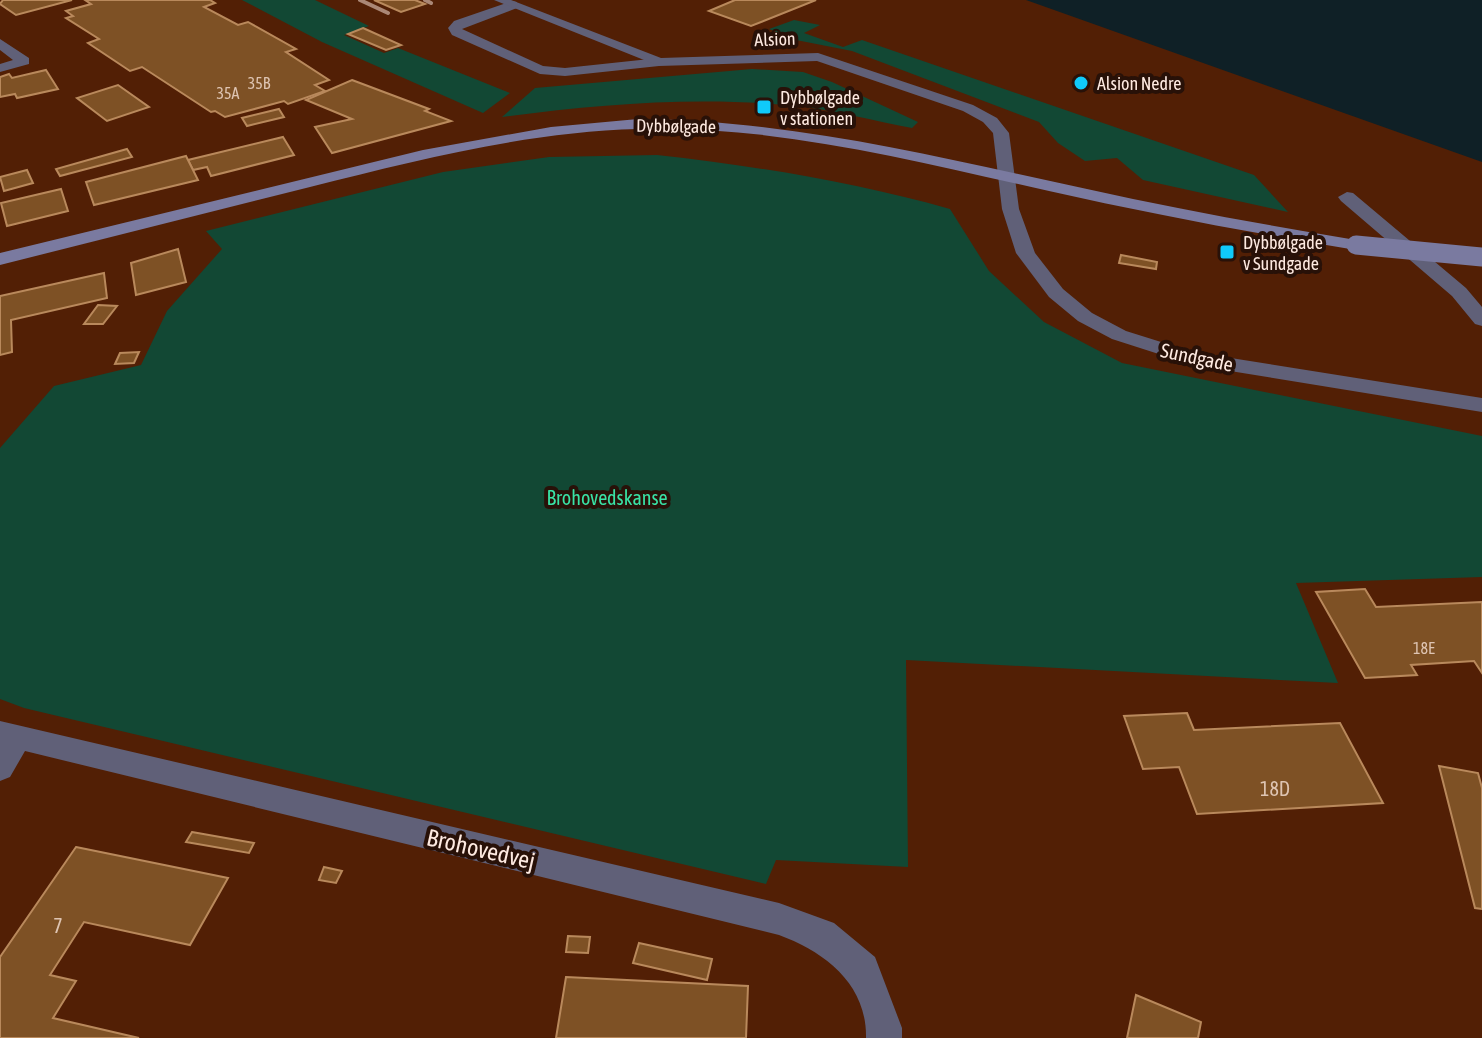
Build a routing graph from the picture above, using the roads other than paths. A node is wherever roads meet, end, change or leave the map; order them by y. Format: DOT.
graph roads {
  1 [pos="506,2"];
  2 [pos="0,43"];
  3 [pos="659,62"];
  4 [pos="0,68"];
  5 [pos="1005,176"];
  6 [pos="1347,197"];
  7 [pos="1482,257"];
  8 [pos="0,259"];
  9 [pos="1482,320"];
  10 [pos="1482,405"];
  11 [pos="8,736"];
  12 [pos="0,768"];
  13 [pos="884,1038"];
  1 -- 3 [label="street, Alsion"];
  1 -- 3 [label="street"];
  2 -- 4 [label="street"];
  3 -- 5 [label="street, Alsion"];
  5 -- 7 [label="street, Dybbølgade, bridge"];
  5 -- 8 [label="street, Dybbølgade"];
  5 -- 10 [label="street, Sundgade"];
  6 -- 9 [label="street"];
  11 -- 12 [label="street, Brohovedvej"];
  11 -- 13 [label="street, Brohovedvej"];
}
